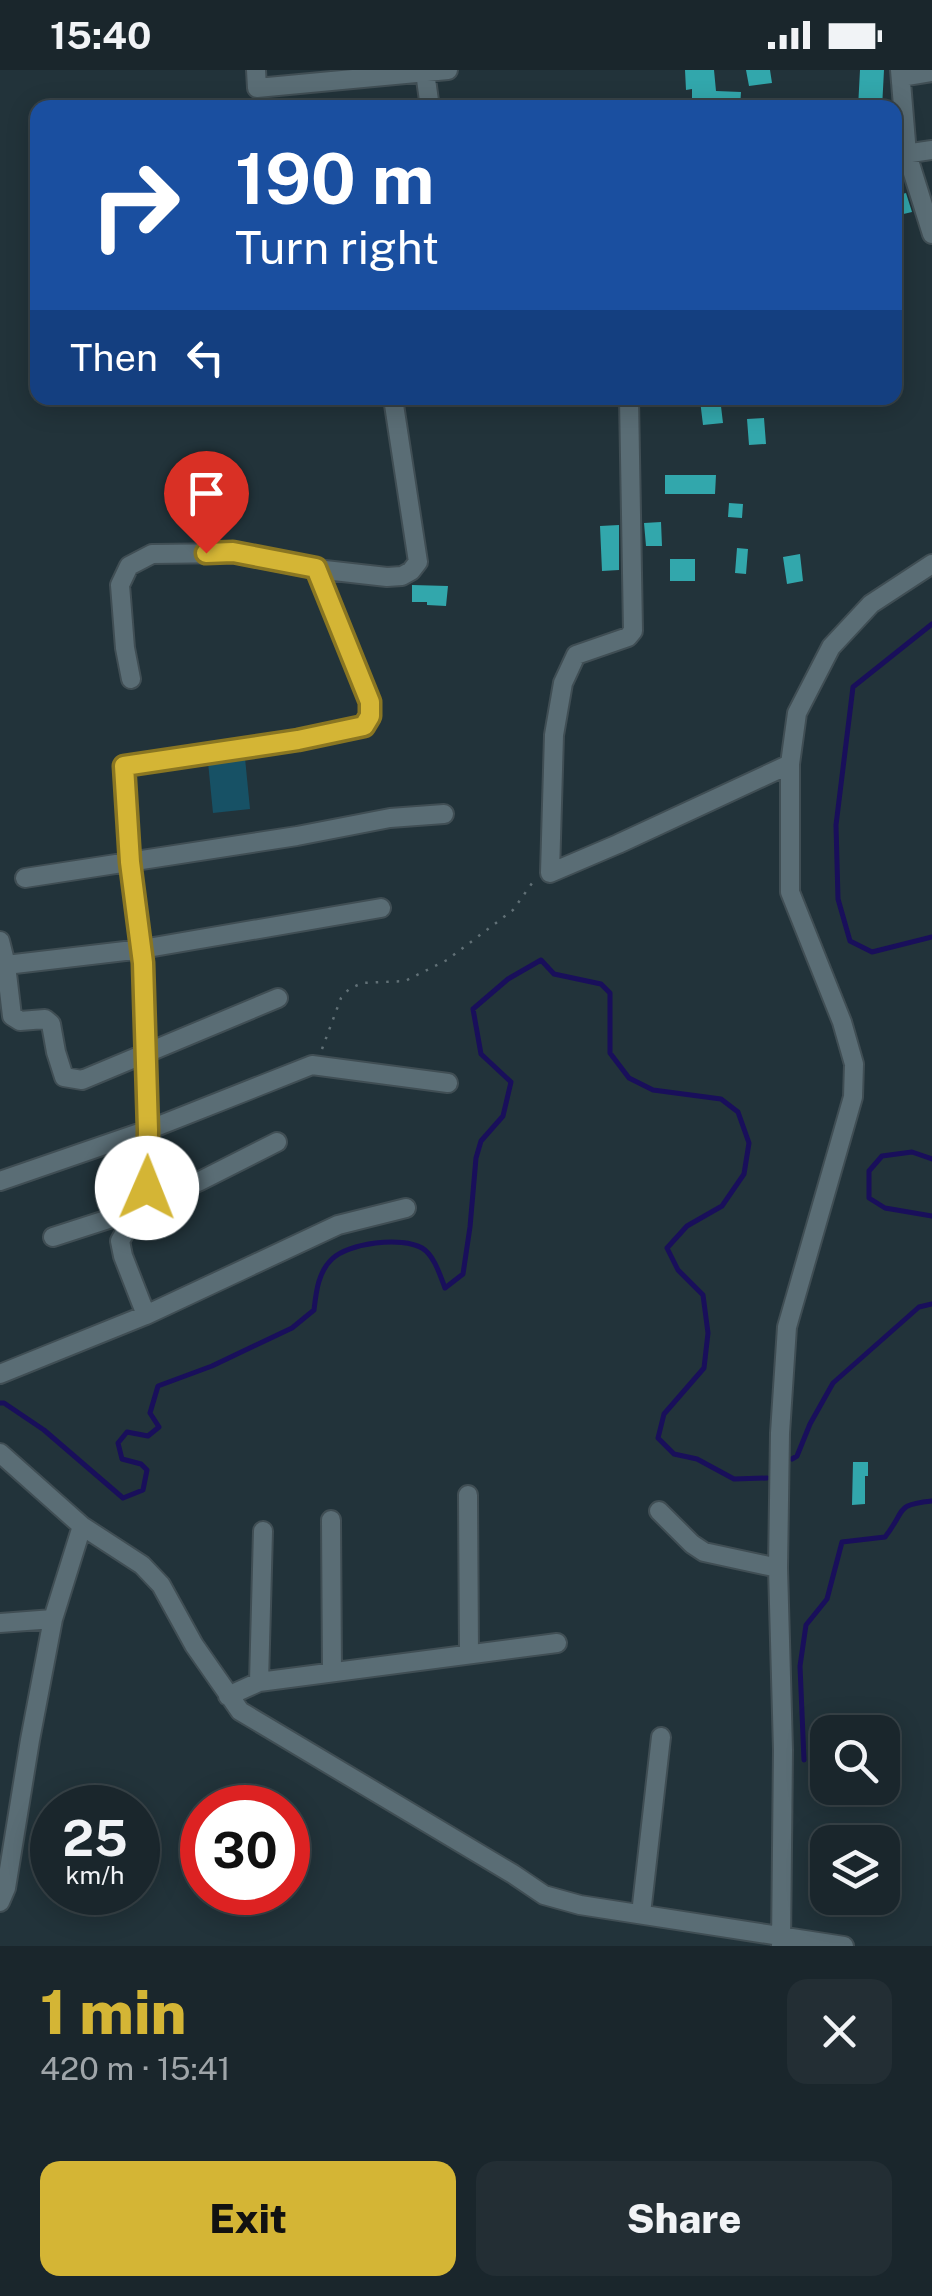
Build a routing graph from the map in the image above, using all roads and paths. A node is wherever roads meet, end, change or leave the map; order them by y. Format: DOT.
graph roads {
  1 [pos="256,70"];
  2 [pos="448,70"];
  3 [pos="425,72"];
  4 [pos="932,72"];
  5 [pos="900,74"];
  6 [pos="429,100"];
  7 [pos="900,100"];
  8 [pos="932,150"];
  9 [pos="902,154"];
  10 [pos="902,157"];
  11 [pos="932,234"];
  12 [pos="394,405"];
  13 [pos="629,405"];
  14 [pos="932,564"];
  15 [pos="316,568"];
  16 [pos="131,680"];
  17 [pos="790,764"];
  18 [pos="444,814"];
  19 [pos="130,862"];
  20 [pos="550,872"];
  21 [pos="25,878"];
  22 [pos="381,908"];
  23 [pos="0,941"];
  24 [pos="142,948"];
  25 [pos="6,965"];
  26 [pos="278,998"];
  27 [pos="144,1054"];
  28 [pos="312,1066"];
  29 [pos="448,1083"];
  30 [pos="148,1130"];
  31 [pos="277,1142"];
  32 [pos="0,1182"];
  33 [pos="144,1206"];
  34 [pos="406,1208"];
  35 [pos="132,1222"];
  36 [pos="53,1237"];
  37 [pos="146,1315"];
  38 [pos="0,1374"];
  39 [pos="0,1452"];
  40 [pos="468,1495"];
  41 [pos="659,1510"];
  42 [pos="331,1520"];
  43 [pos="82,1526"];
  44 [pos="263,1531"];
  45 [pos="778,1568"];
  46 [pos="53,1619"];
  47 [pos="0,1623"];
  48 [pos="557,1643"];
  49 [pos="469,1654"];
  50 [pos="332,1672"];
  51 [pos="259,1682"];
  52 [pos="228,1696"];
  53 [pos="661,1737"];
  54 [pos="0,1902"];
  55 [pos="641,1914"];
  56 [pos="781,1941"];
  57 [pos="844,1946"];
  1 -- 3 [label="street"];
  2 -- 3 [label="street"];
  3 -- 6 [label="street"];
  4 -- 5 [label="street"];
  5 -- 7 [label="street"];
  8 -- 9 [label="street"];
  10 -- 11 [label="street"];
  12 -- 15 [label="street"];
  13 -- 20 [label="street"];
  14 -- 17 [label="street"];
  15 -- 16 [label="street"];
  15 -- 19 [label="street"];
  17 -- 20 [label="street"];
  17 -- 45 [label="street"];
  18 -- 19 [label="street"];
  19 -- 21 [label="street"];
  19 -- 24 [label="street"];
  20 -- 28 [label="path"];
  22 -- 24 [label="street"];
  23 -- 25 [label="street"];
  24 -- 25 [label="street"];
  24 -- 27 [label="street"];
  25 -- 27 [label="street"];
  26 -- 27 [label="street"];
  27 -- 30 [label="street"];
  28 -- 29 [label="street"];
  28 -- 30 [label="street"];
  30 -- 32 [label="street"];
  30 -- 33 [label="street"];
  31 -- 33 [label="street"];
  33 -- 35 [label="street"];
  34 -- 37 [label="street"];
  35 -- 36 [label="street"];
  35 -- 37 [label="street"];
  37 -- 38 [label="street"];
  39 -- 43 [label="street"];
  40 -- 49 [label="street"];
  41 -- 45 [label="street"];
  42 -- 50 [label="street"];
  43 -- 46 [label="street"];
  43 -- 52 [label="street"];
  44 -- 51 [label="street"];
  45 -- 56 [label="street"];
  46 -- 47 [label="street"];
  46 -- 54 [label="street"];
  48 -- 49 [label="street"];
  49 -- 50 [label="street"];
  50 -- 51 [label="street"];
  51 -- 52 [label="street"];
  52 -- 55 [label="street"];
  53 -- 55 [label="street"];
  55 -- 56 [label="street"];
  56 -- 57 [label="street"];
}
